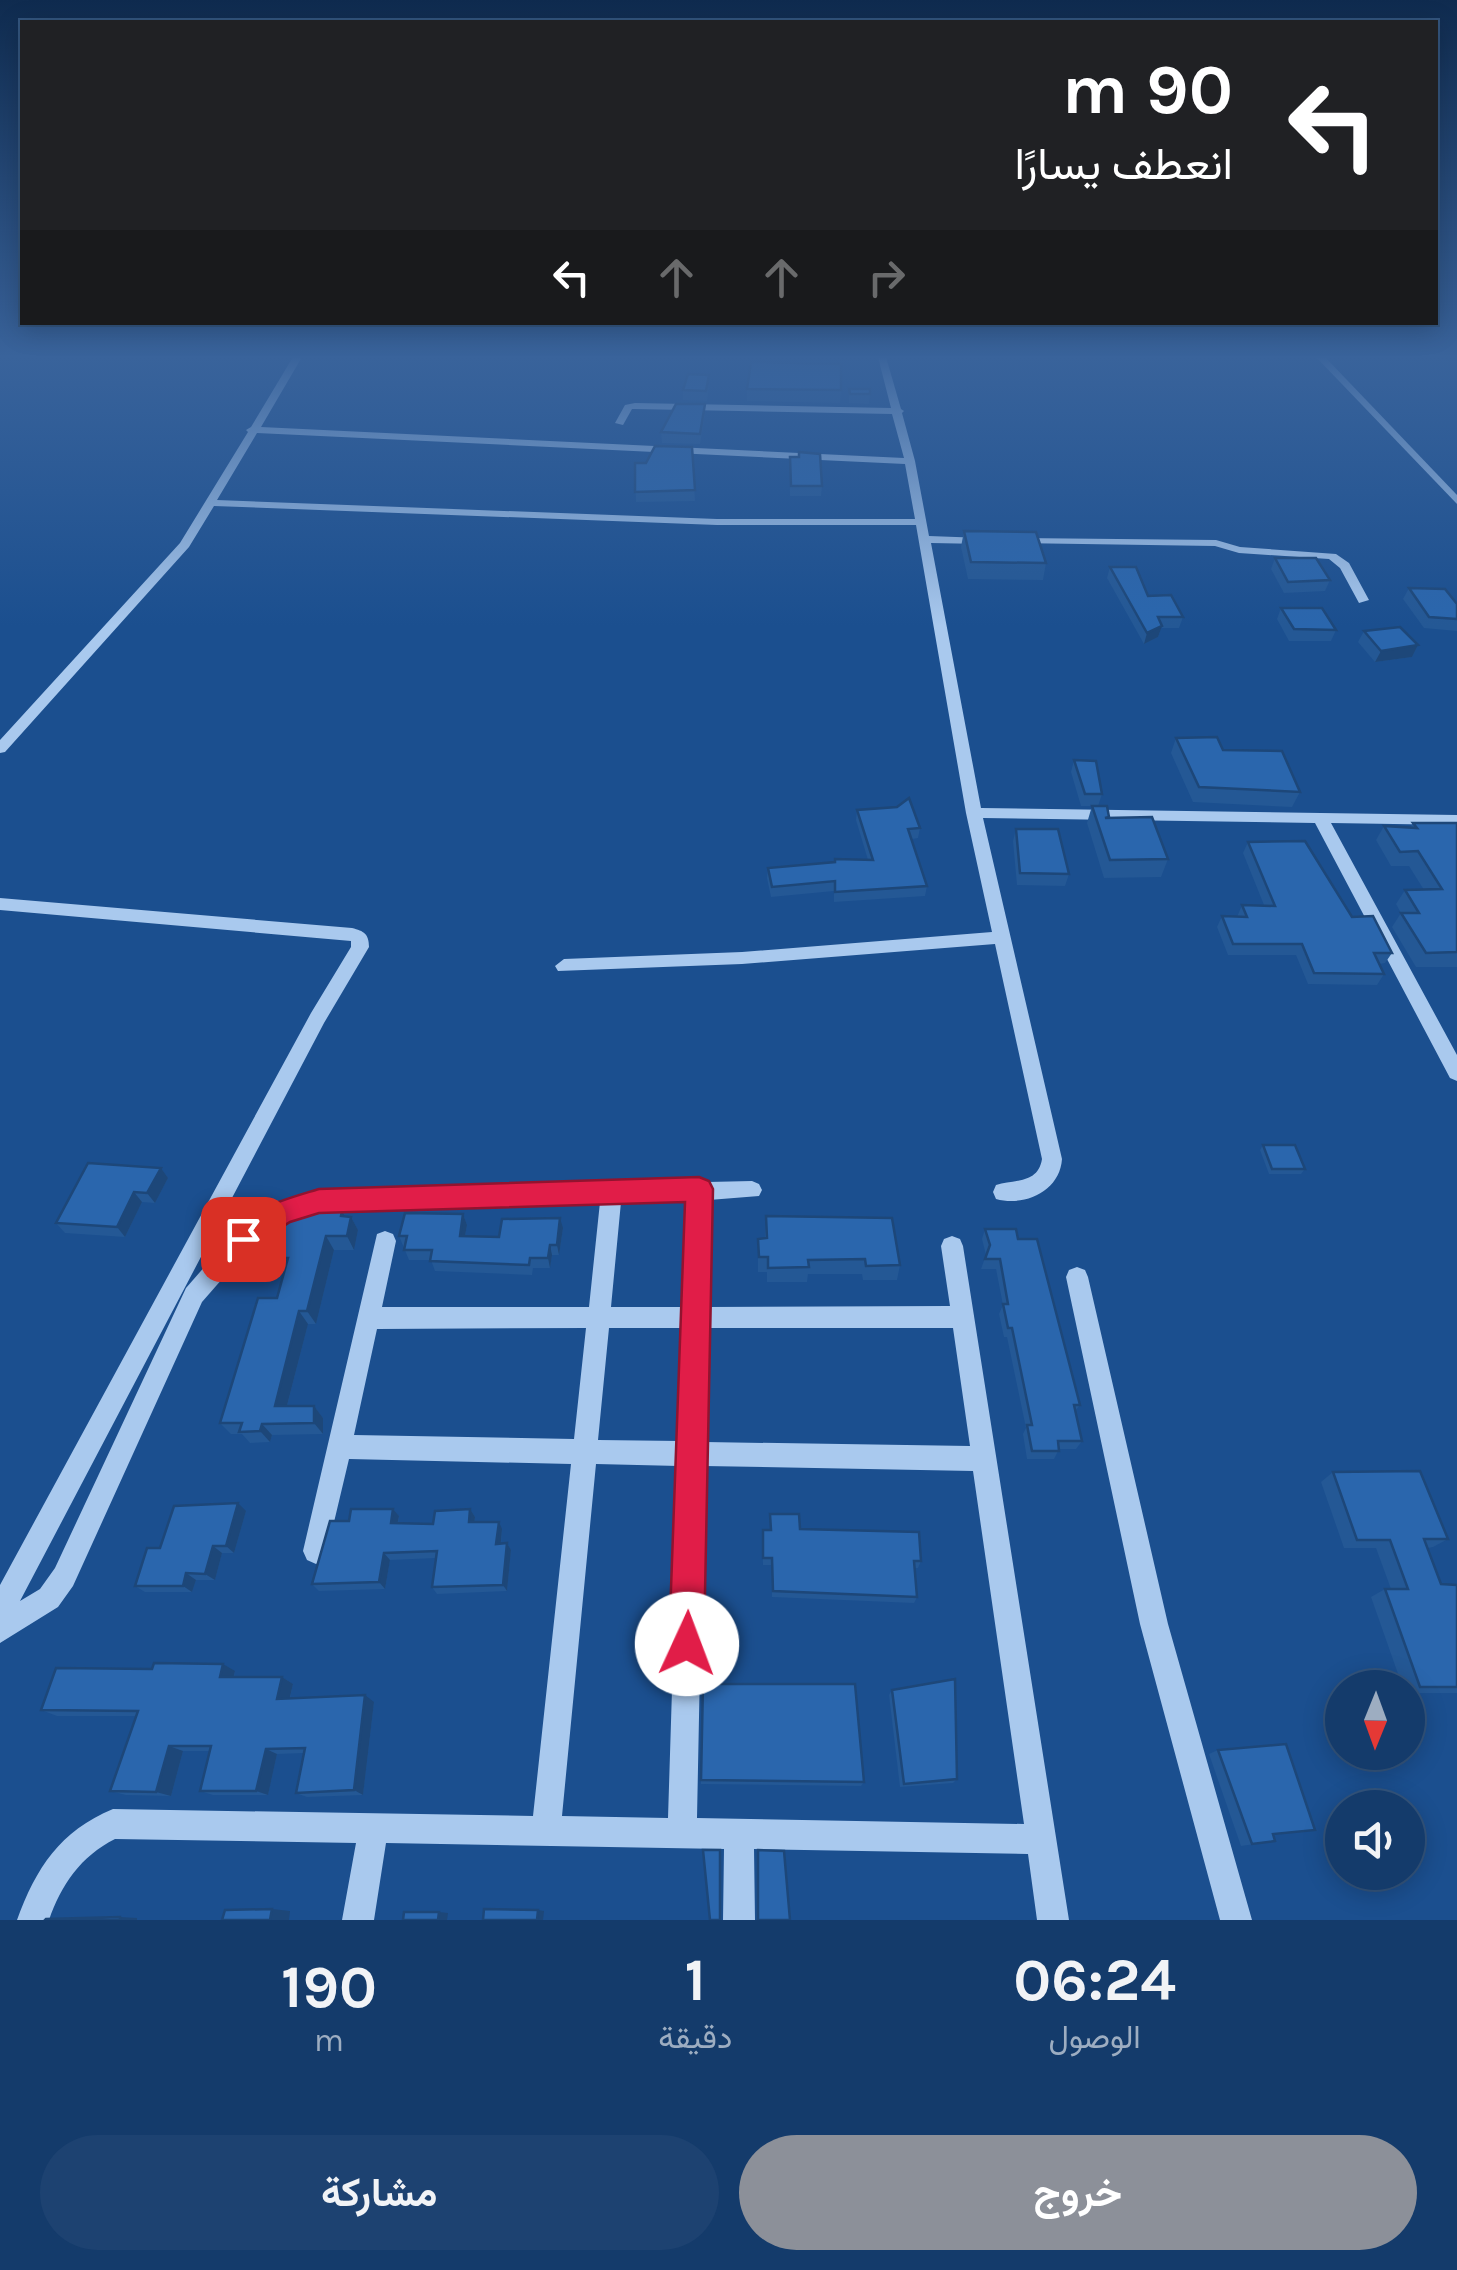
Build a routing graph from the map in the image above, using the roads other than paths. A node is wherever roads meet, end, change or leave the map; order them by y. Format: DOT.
graph roads {
  1 [pos="242,447"];
  2 [pos="616,447"];
  3 [pos="907,447"];
  4 [pos="1405,447"];
  5 [pos="910,460"];
  6 [pos="1457,501"];
  7 [pos="208,503"];
  8 [pos="922,522"];
  9 [pos="925,539"];
  10 [pos="992,541"];
  11 [pos="1008,541"];
  12 [pos="1363,600"];
  13 [pos="0,749"];
  14 [pos="974,814"];
  15 [pos="1320,818"];
  16 [pos="1457,820"];
  17 [pos="0,904"];
  18 [pos="1002,937"];
  19 [pos="564,966"];
  20 [pos="1457,1073"];
  21 [pos="699,1189"];
  22 [pos="612,1190"];
  23 [pos="752,1190"];
  24 [pos="1002,1192"];
  25 [pos="385,1241"];
  26 [pos="952,1246"];
  27 [pos="1077,1278"];
  28 [pos="963,1317"];
  29 [pos="368,1318"];
  30 [pos="599,1318"];
  31 [pos="696,1318"];
  32 [pos="339,1447"];
  33 [pos="585,1452"];
  34 [pos="692,1454"];
  35 [pos="984,1459"];
  36 [pos="316,1551"];
  37 [pos="0,1612"];
  38 [pos="0,1629"];
  39 [pos="374,1828"];
  40 [pos="546,1831"];
  41 [pos="682,1833"];
  42 [pos="739,1834"];
  43 [pos="1041,1838"];
  44 [pos="32,1920"];
  45 [pos="358,1920"];
  46 [pos="740,1920"];
  47 [pos="1053,1920"];
  48 [pos="1236,1920"];
  1 -- 7 [label="street"];
  2 -- 5 [label="street"];
  3 -- 5 [label="street"];
  4 -- 6 [label="street"];
  5 -- 8 [label="street"];
  7 -- 8 [label="street"];
  7 -- 13 [label="street"];
  8 -- 9 [label="street"];
  9 -- 10 [label="street"];
  9 -- 14 [label="street"];
  11 -- 12 [label="street"];
  14 -- 15 [label="street"];
  14 -- 18 [label="street"];
  15 -- 16 [label="street"];
  15 -- 20 [label="street"];
  17 -- 37 [label="street"];
  18 -- 19 [label="street"];
  18 -- 24 [label="street"];
  21 -- 22 [label="street"];
  21 -- 23 [label="street"];
  21 -- 31 [label="street"];
  22 -- 30 [label="street"];
  22 -- 38 [label="street"];
  25 -- 29 [label="street"];
  26 -- 28 [label="street"];
  27 -- 48 [label="street"];
  28 -- 31 [label="street"];
  28 -- 35 [label="street"];
  29 -- 30 [label="street"];
  29 -- 32 [label="street"];
  30 -- 31 [label="street"];
  30 -- 33 [label="street"];
  31 -- 34 [label="street"];
  32 -- 33 [label="street"];
  32 -- 36 [label="street"];
  33 -- 34 [label="street"];
  33 -- 40 [label="street"];
  34 -- 35 [label="street"];
  34 -- 41 [label="street"];
  35 -- 43 [label="street"];
  39 -- 40 [label="street"];
  39 -- 44 [label="street"];
  39 -- 45 [label="street"];
  40 -- 41 [label="street"];
  41 -- 42 [label="street"];
  42 -- 43 [label="street"];
  42 -- 46 [label="street"];
  43 -- 47 [label="street"];
}
